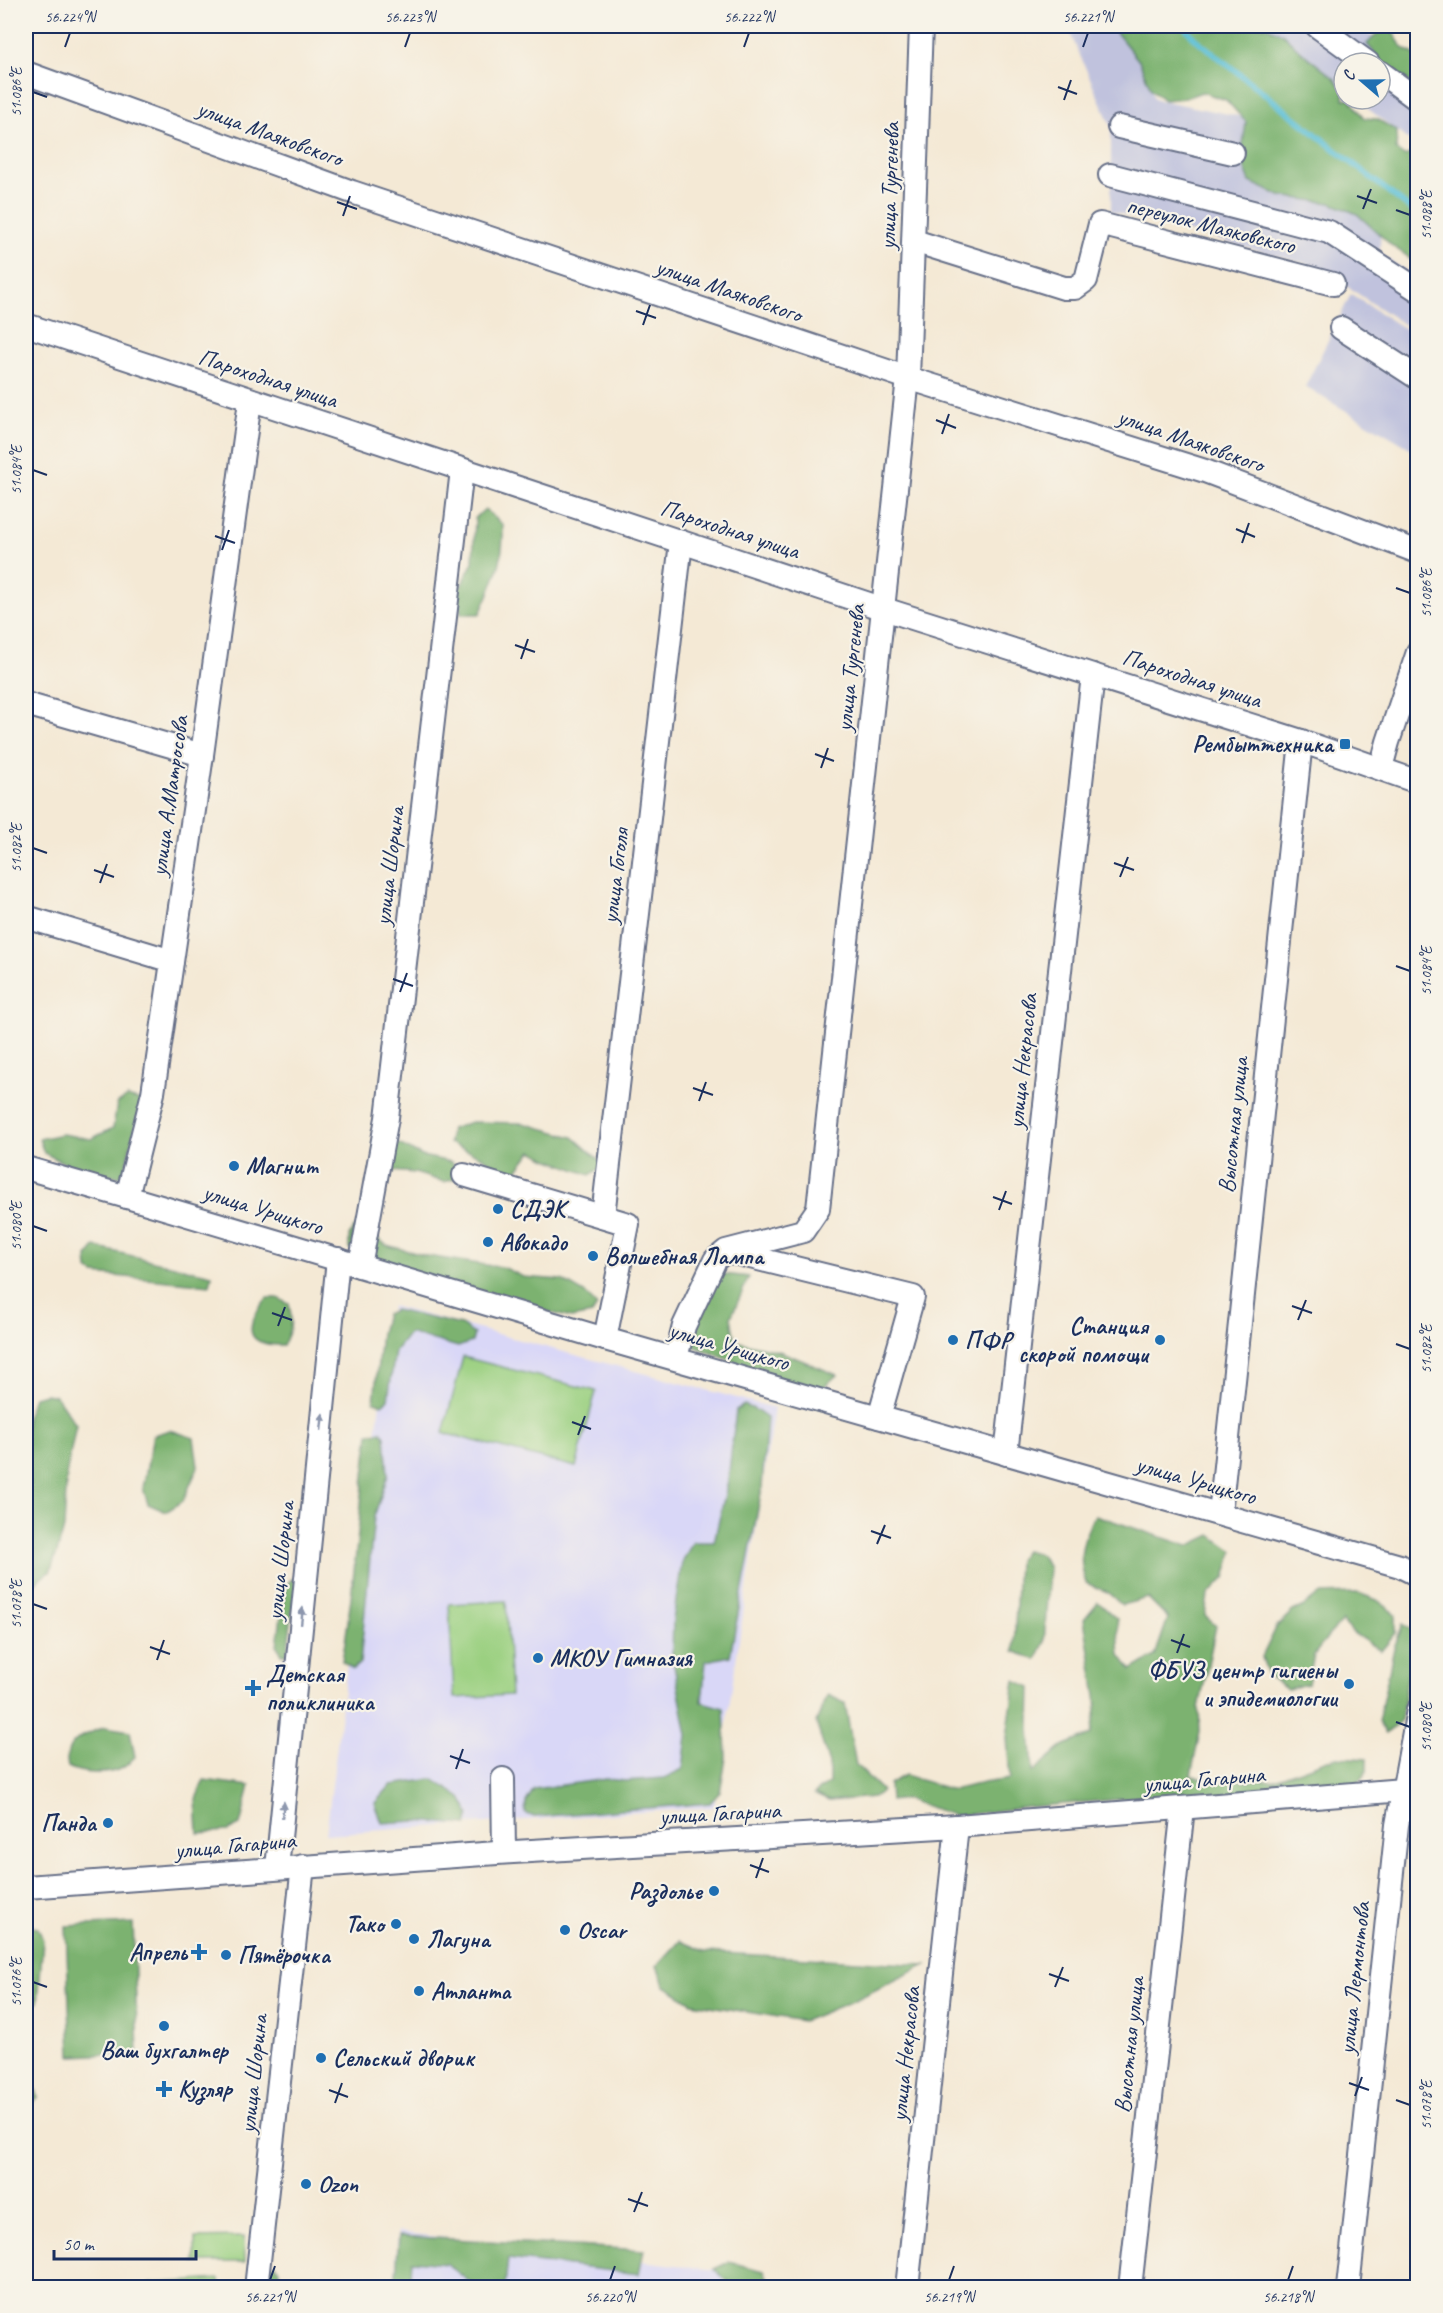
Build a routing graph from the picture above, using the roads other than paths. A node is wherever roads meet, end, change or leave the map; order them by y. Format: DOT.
graph roads {
  1 [pos="921,26"];
  2 [pos="1325,28"];
  3 [pos="1353,51"];
  4 [pos="26,73"];
  5 [pos="1392,81"];
  6 [pos="1418,100"];
  7 [pos="1119,127"];
  8 [pos="1233,153"];
  9 [pos="1110,175"];
  10 [pos="914,241"];
  11 [pos="1333,284"];
  12 [pos="1418,290"];
  13 [pos="26,326"];
  14 [pos="1341,328"];
  15 [pos="908,378"];
  16 [pos="1418,378"];
  17 [pos="250,401"];
  18 [pos="462,470"];
  19 [pos="681,542"];
  20 [pos="1418,552"];
  21 [pos="884,609"];
  22 [pos="1418,652"];
  23 [pos="1093,675"];
  24 [pos="26,704"];
  25 [pos="1301,741"];
  26 [pos="202,755"];
  27 [pos="1381,768"];
  28 [pos="1418,782"];
  29 [pos="26,917"];
  30 [pos="172,961"];
  31 [pos="26,1168"];
  32 [pos="464,1175"];
  33 [pos="127,1197"];
  34 [pos="603,1216"];
  35 [pos="726,1251"];
  36 [pos="338,1259"];
  37 [pos="360,1266"];
  38 [pos="606,1339"];
  39 [pos="676,1358"];
  40 [pos="879,1417"];
  41 [pos="1006,1454"];
  42 [pos="1220,1515"];
  43 [pos="1418,1575"];
  44 [pos="1418,1710"];
  45 [pos="503,1779"];
  46 [pos="1410,1789"];
  47 [pos="1183,1808"];
  48 [pos="957,1826"];
  49 [pos="504,1852"];
  50 [pos="303,1866"];
  51 [pos="277,1868"];
  52 [pos="26,1887"];
  53 [pos="256,2288"];
  54 [pos="907,2288"];
  55 [pos="1130,2288"];
  56 [pos="1348,2288"];
  1 -- 10 [label="street, улица Тургенева"];
  2 -- 3 [label="street"];
  4 -- 15 [label="street, улица Маяковского"];
  5 -- 6 [label="street"];
  7 -- 8 [label="street"];
  9 -- 12 [label="street"];
  10 -- 11 [label="street, переулок Маяковского"];
  10 -- 15 [label="street, улица Тургенева"];
  13 -- 17 [label="street, Пароходная улица"];
  14 -- 16 [label="street"];
  15 -- 20 [label="street, улица Маяковского"];
  15 -- 21 [label="street, улица Тургенева"];
  17 -- 18 [label="street, Пароходная улица"];
  17 -- 26 [label="street, улица А.Матросова"];
  18 -- 19 [label="street, Пароходная улица"];
  18 -- 37 [label="street, улица Шорина"];
  19 -- 21 [label="street, Пароходная улица"];
  19 -- 34 [label="street, улица Гоголя"];
  21 -- 23 [label="street, Пароходная улица"];
  21 -- 35 [label="street, улица Тургенева"];
  22 -- 27 [label="street"];
  23 -- 25 [label="street, Пароходная улица"];
  23 -- 41 [label="street, улица Некрасова"];
  24 -- 26 [label="street"];
  25 -- 27 [label="street, Пароходная улица"];
  25 -- 42 [label="street, Высотная улица"];
  26 -- 30 [label="street, улица А.Матросова"];
  27 -- 28 [label="street, Пароходная улица"];
  29 -- 30 [label="street"];
  30 -- 33 [label="street, улица А.Матросова"];
  31 -- 33 [label="street, улица Урицкого"];
  32 -- 34 [label="street"];
  33 -- 36 [label="street, улица Урицкого"];
  34 -- 38 [label="street"];
  35 -- 39 [label="street"];
  35 -- 40 [label="street"];
  36 -- 37 [label="street, улица Урицкого"];
  51 -- 36 [label="street, улица Шорина, one-way"];
  37 -- 38 [label="street, улица Урицкого"];
  38 -- 39 [label="street, улица Урицкого"];
  39 -- 40 [label="street, улица Урицкого"];
  40 -- 41 [label="street, улица Урицкого"];
  41 -- 42 [label="street, улица Урицкого"];
  42 -- 43 [label="street, улица Урицкого"];
  44 -- 46 [label="street, улица Лермонтова"];
  45 -- 49 [label="street"];
  46 -- 47 [label="street, улица Гагарина"];
  46 -- 56 [label="street, улица Лермонтова"];
  47 -- 48 [label="street, улица Гагарина"];
  47 -- 55 [label="street, Высотная улица"];
  48 -- 49 [label="street, улица Гагарина"];
  48 -- 54 [label="street, улица Некрасова"];
  49 -- 50 [label="street, улица Гагарина"];
  50 -- 51 [label="street, улица Гагарина"];
  50 -- 53 [label="street, улица Шорина"];
  51 -- 52 [label="street, улица Гагарина"];
}
